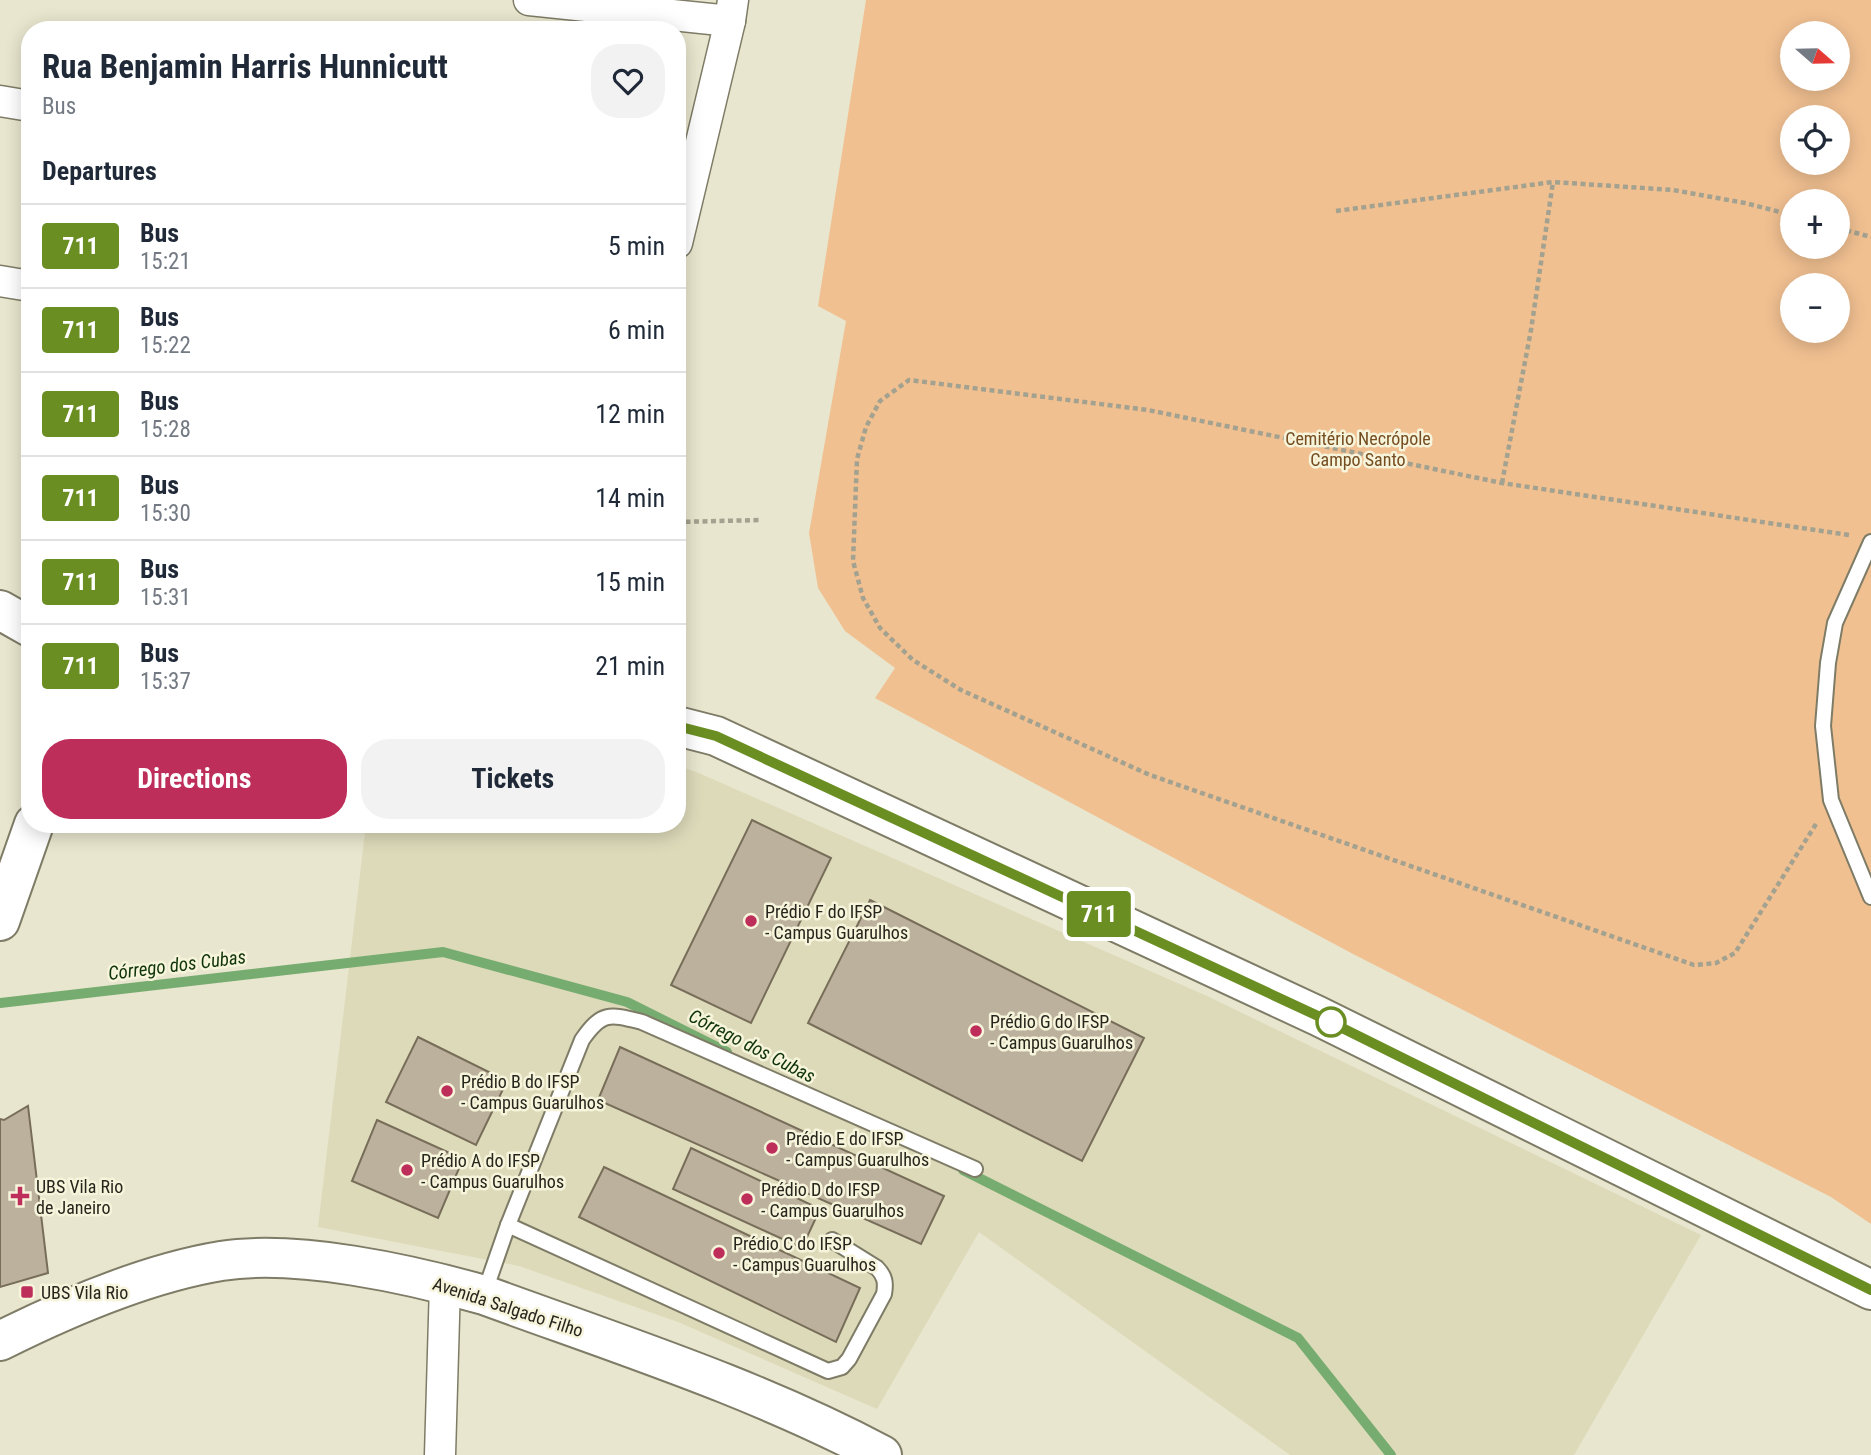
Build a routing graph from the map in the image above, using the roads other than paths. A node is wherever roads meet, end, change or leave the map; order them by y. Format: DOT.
graph roads {
  1 [pos="529,0"];
  2 [pos="731,10"];
  3 [pos="0,101"];
  4 [pos="21,104"];
  5 [pos="686,188"];
  6 [pos="0,281"];
  7 [pos="21,284"];
  8 [pos="1864,539"];
  9 [pos="0,610"];
  10 [pos="21,622"];
  11 [pos="686,728"];
  12 [pos="31,833"];
  13 [pos="1871,897"];
  14 [pos="0,920"];
  15 [pos="975,1168"];
  16 [pos="508,1225"];
  17 [pos="832,1240"];
  18 [pos="445,1284"];
  19 [pos="1871,1290"];
  20 [pos="484,1296"];
  21 [pos="0,1340"];
  22 [pos="440,1455"];
  23 [pos="882,1455"];
  1 -- 2 [label="street"];
  2 -- 5 [label="street"];
  3 -- 4 [label="street"];
  6 -- 7 [label="street"];
  8 -- 13 [label="lane"];
  9 -- 10 [label="main road"];
  11 -- 19 [label="main road"];
  12 -- 14 [label="main road"];
  15 -- 16 [label="lane"];
  16 -- 17 [label="lane"];
  16 -- 20 [label="lane"];
  18 -- 20 [label="main road, Avenida Salgado Filho"];
  18 -- 21 [label="main road, Avenida Salgado Filho"];
  18 -- 22 [label="street"];
  20 -- 23 [label="main road, Avenida Salgado Filho"];
}
